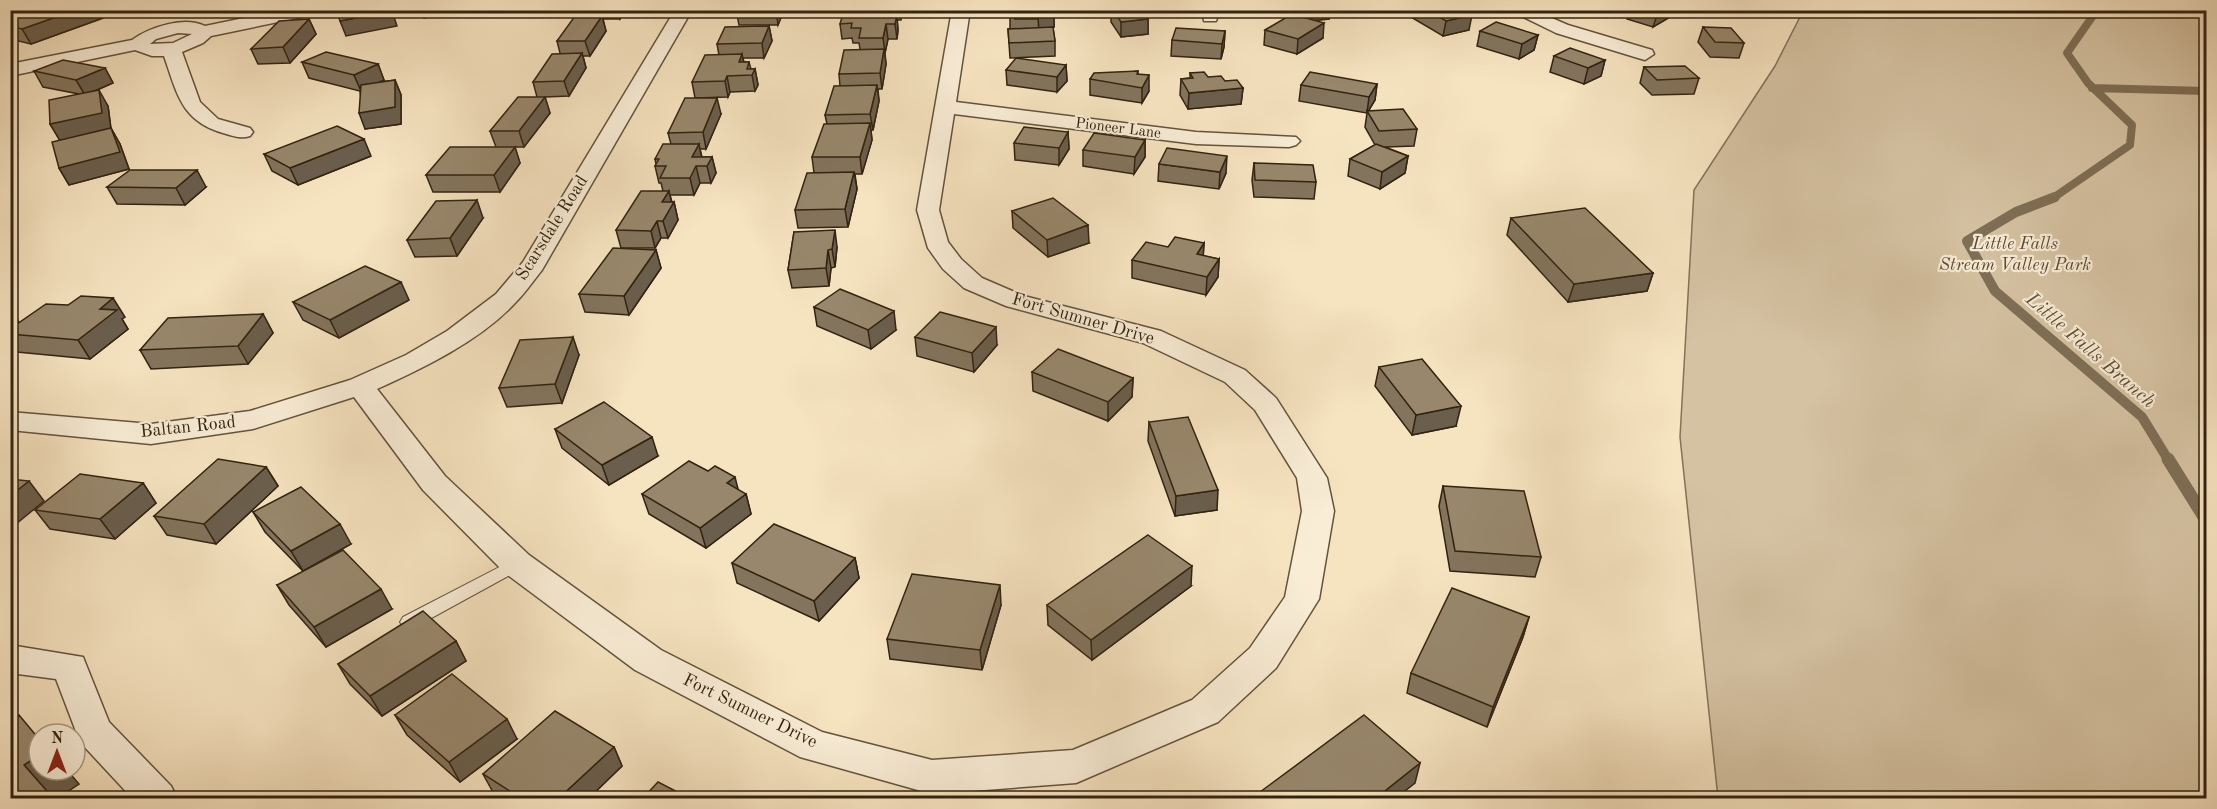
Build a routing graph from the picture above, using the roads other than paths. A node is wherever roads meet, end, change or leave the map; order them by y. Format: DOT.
graph roads {
  1 [pos="167,10"];
  2 [pos="312,10"];
  3 [pos="684,10"];
  4 [pos="961,10"];
  5 [pos="1517,10"];
  6 [pos="169,39"];
  7 [pos="1645,54"];
  8 [pos="10,70"];
  9 [pos="947,107"];
  10 [pos="243,132"];
  11 [pos="1289,141"];
  12 [pos="360,386"];
  13 [pos="10,421"];
  14 [pos="517,564"];
  15 [pos="391,632"];
  16 [pos="10,659"];
  17 [pos="157,798"];
  1 -- 6 [label="street"];
  2 -- 6 [label="street"];
  3 -- 12 [label="street, Scarsdale Road"];
  4 -- 9 [label="street, Fort Sumner Drive"];
  5 -- 7 [label="street"];
  6 -- 8 [label="street"];
  6 -- 10 [label="street"];
  9 -- 11 [label="street, Pioneer Lane"];
  9 -- 14 [label="street, Fort Sumner Drive"];
  12 -- 13 [label="street, Baltan Road"];
  12 -- 14 [label="street, Fort Sumner Drive"];
  14 -- 15 [label="lane"];
  16 -- 17 [label="street"];
}
